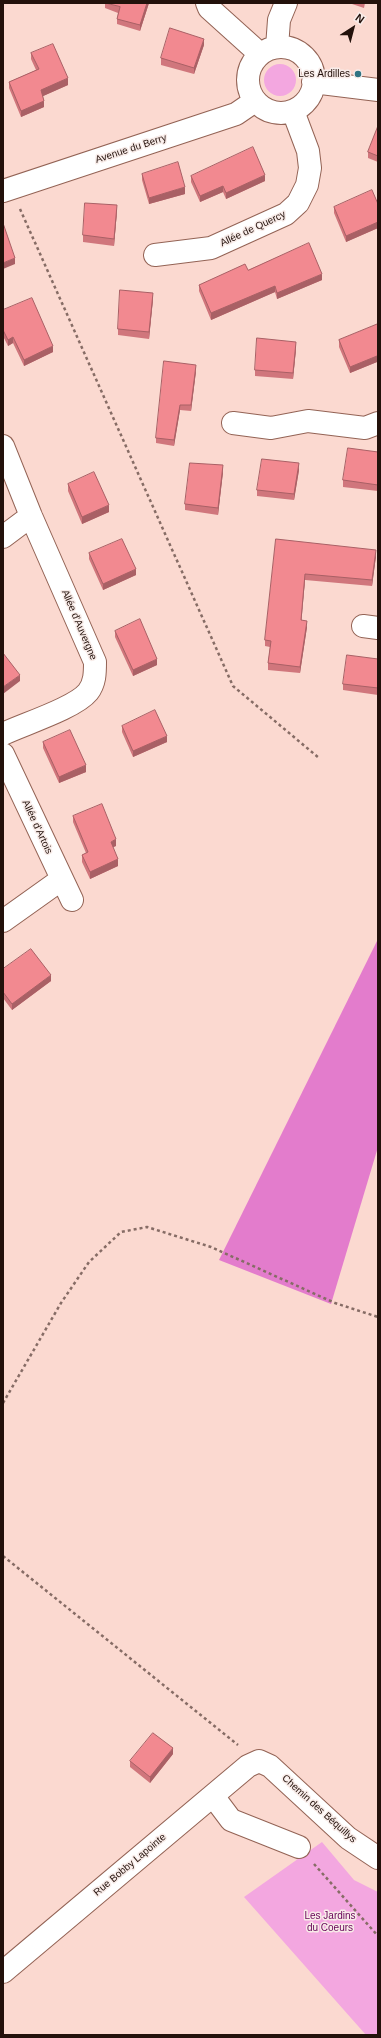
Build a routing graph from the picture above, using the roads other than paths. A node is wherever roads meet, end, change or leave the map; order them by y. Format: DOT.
graph roads {
  1 [pos="207,3"];
  2 [pos="286,3"];
  3 [pos="268,51"];
  4 [pos="314,82"];
  5 [pos="373,83"];
  6 [pos="255,101"];
  7 [pos="292,110"];
  8 [pos="7,190"];
  9 [pos="155,255"];
  10 [pos="233,423"];
  11 [pos="378,423"];
  12 [pos="3,446"];
  13 [pos="32,516"];
  14 [pos="3,536"];
  15 [pos="3,734"];
  16 [pos="3,754"];
  17 [pos="62,878"];
  18 [pos="72,900"];
  19 [pos="3,921"];
  20 [pos="259,1761"];
  21 [pos="213,1796"];
  22 [pos="299,1847"];
  23 [pos="378,1858"];
  24 [pos="3,1972"];
  1 -- 3 [label="street"];
  2 -- 3 [label="street"];
  3 -- 4 [label="street"];
  3 -- 6 [label="street"];
  4 -- 5 [label="street"];
  4 -- 7 [label="street"];
  6 -- 7 [label="street"];
  6 -- 8 [label="street, Avenue du Berry"];
  7 -- 9 [label="street, Allée de Quercy"];
  10 -- 11 [label="street"];
  12 -- 13 [label="street, Allée d'Auvergne"];
  13 -- 14 [label="street"];
  13 -- 15 [label="street, Allée d'Auvergne"];
  16 -- 17 [label="street, Allée d'Artois"];
  17 -- 18 [label="street, Allée d'Artois"];
  17 -- 19 [label="street"];
  20 -- 21 [label="street, Rue Bobby Lapointe"];
  20 -- 23 [label="street, Chemin des Béquillys"];
  21 -- 22 [label="street"];
  21 -- 24 [label="street, Rue Bobby Lapointe"];
}
